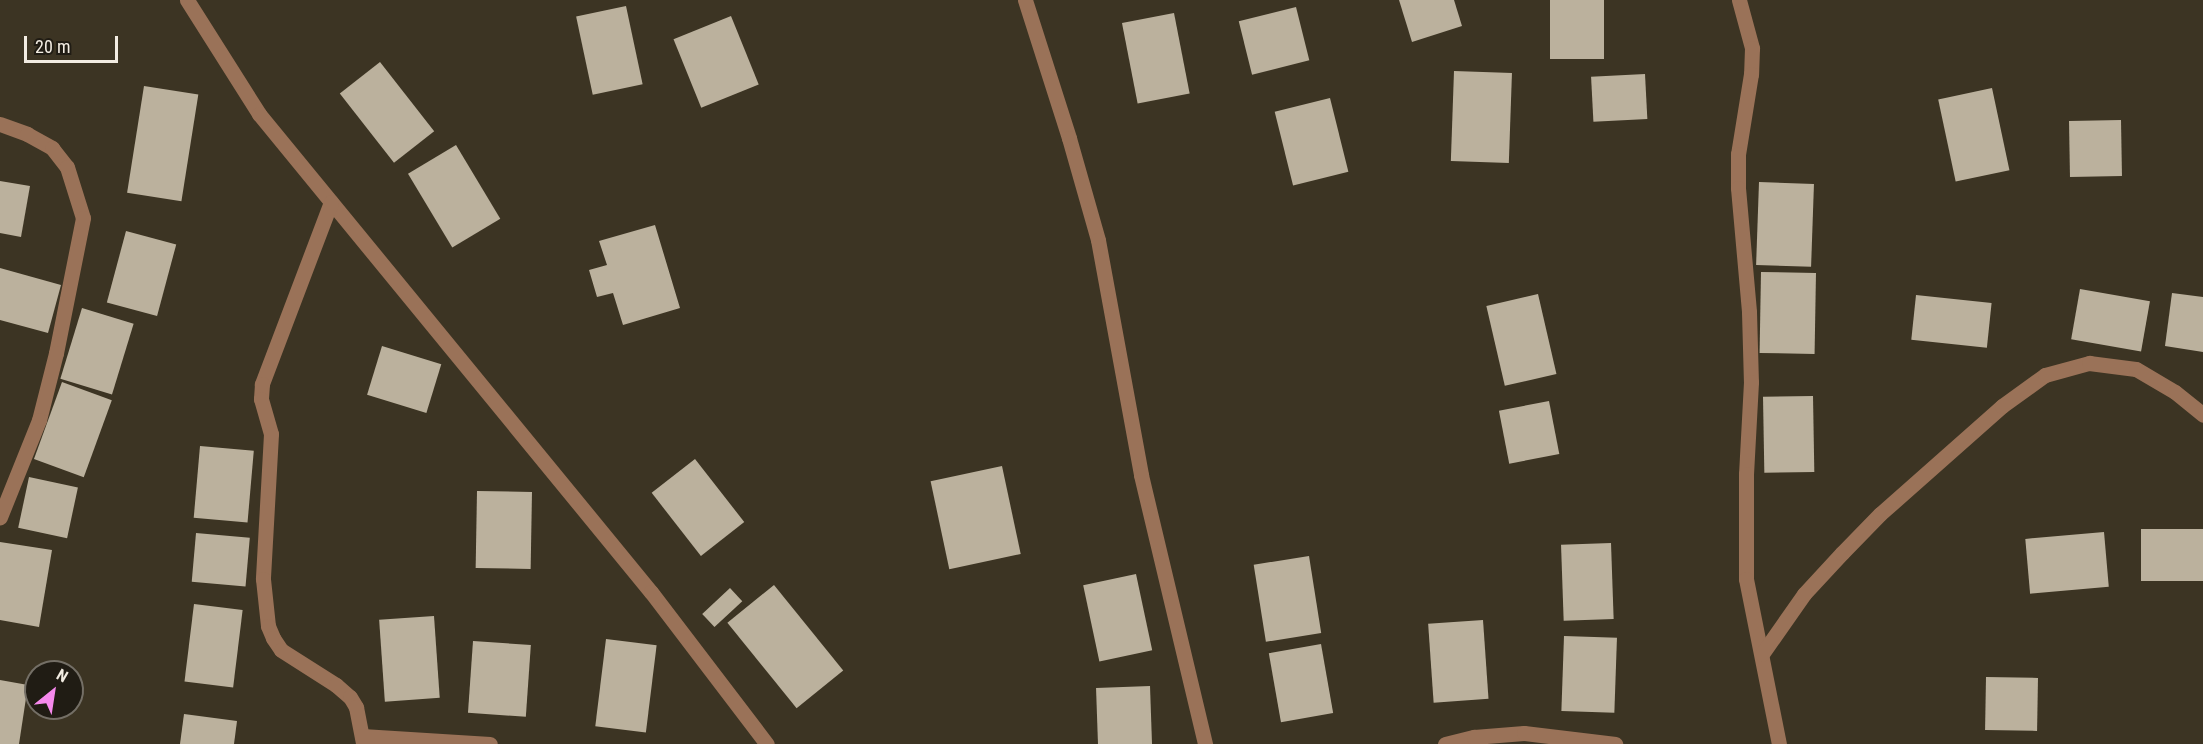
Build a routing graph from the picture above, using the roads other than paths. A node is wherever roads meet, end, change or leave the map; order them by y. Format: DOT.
graph roads {
  1 [pos="187,0"];
  2 [pos="1025,0"];
  3 [pos="1739,0"];
  4 [pos="0,124"];
  5 [pos="331,202"];
  6 [pos="2203,415"];
  7 [pos="0,517"];
  8 [pos="1762,654"];
  9 [pos="362,740"];
  10 [pos="490,744"];
  11 [pos="766,744"];
  12 [pos="1205,744"];
  13 [pos="1445,744"];
  14 [pos="1615,744"];
  15 [pos="1779,744"];
  1 -- 5 [label="street"];
  2 -- 12 [label="street"];
  3 -- 8 [label="street"];
  4 -- 7 [label="street"];
  5 -- 9 [label="street"];
  5 -- 11 [label="street"];
  6 -- 8 [label="street"];
  8 -- 15 [label="street"];
  9 -- 10 [label="street"];
  13 -- 14 [label="street"];
}
